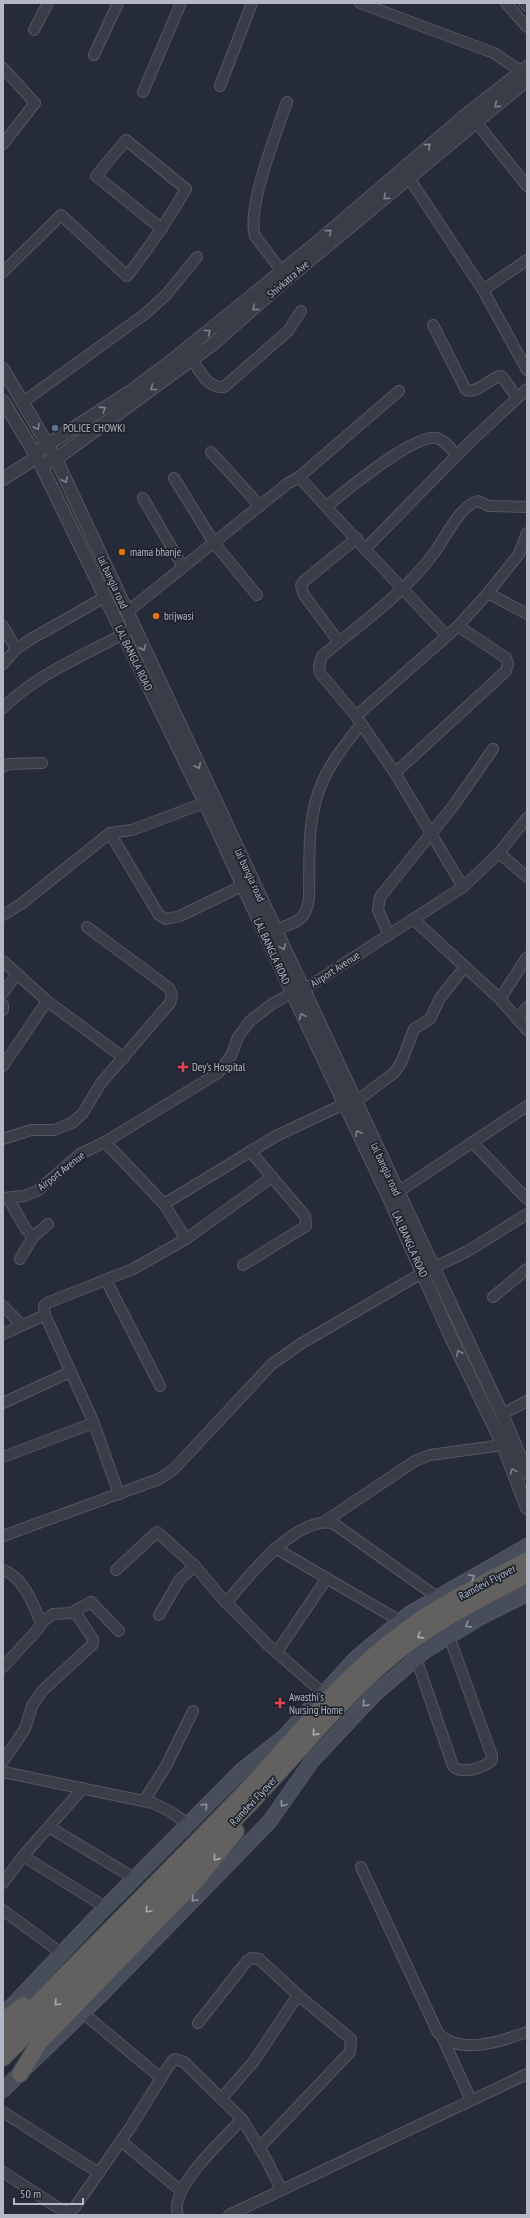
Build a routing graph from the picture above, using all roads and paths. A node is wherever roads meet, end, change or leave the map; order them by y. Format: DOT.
graph roads {
  1 [pos="48,3"];
  2 [pos="118,3"];
  3 [pos="181,3"];
  4 [pos="252,3"];
  5 [pos="360,3"];
  6 [pos="506,3"];
  7 [pos="524,3"];
  8 [pos="527,6"];
  9 [pos="527,27"];
  10 [pos="34,30"];
  11 [pos="94,55"];
  12 [pos="3,68"];
  13 [pos="526,74"];
  14 [pos="220,86"];
  15 [pos="143,92"];
  16 [pos="287,102"];
  17 [pos="468,113"];
  18 [pos="476,122"];
  19 [pos="3,144"];
  20 [pos="409,178"];
  21 [pos="527,186"];
  22 [pos="162,229"];
  23 [pos="197,256"];
  24 [pos="527,260"];
  25 [pos="3,272"];
  26 [pos="284,275"];
  27 [pos="483,290"];
  28 [pos="301,311"];
  29 [pos="433,325"];
  30 [pos="192,360"];
  31 [pos="178,363"];
  32 [pos="3,369"];
  33 [pos="527,370"];
  34 [pos="399,391"];
  35 [pos="524,393"];
  36 [pos="3,401"];
  37 [pos="23,402"];
  38 [pos="48,445"];
  39 [pos="211,452"];
  40 [pos="457,456"];
  41 [pos="37,458"];
  42 [pos="56,459"];
  43 [pos="299,477"];
  44 [pos="174,478"];
  45 [pos="3,479"];
  46 [pos="143,498"];
  47 [pos="260,506"];
  48 [pos="327,506"];
  49 [pos="527,507"];
  50 [pos="527,533"];
  51 [pos="357,538"];
  52 [pos="214,543"];
  53 [pos="365,549"];
  54 [pos="183,567"];
  55 [pos="403,588"];
  56 [pos="488,592"];
  57 [pos="257,595"];
  58 [pos="105,597"];
  59 [pos="127,612"];
  60 [pos="527,614"];
  61 [pos="3,626"];
  62 [pos="458,626"];
  63 [pos="134,628"];
  64 [pos="123,634"];
  65 [pos="447,636"];
  66 [pos="339,642"];
  67 [pos="16,649"];
  68 [pos="3,664"];
  69 [pos="3,708"];
  70 [pos="358,720"];
  71 [pos="183,746"];
  72 [pos="493,749"];
  73 [pos="42,763"];
  74 [pos="3,767"];
  75 [pos="395,772"];
  76 [pos="209,801"];
  77 [pos="527,818"];
  78 [pos="110,833"];
  79 [pos="431,834"];
  80 [pos="499,853"];
  81 [pos="527,877"];
  82 [pos="248,883"];
  83 [pos="463,887"];
  84 [pos="3,915"];
  85 [pos="413,919"];
  86 [pos="87,926"];
  87 [pos="271,934"];
  88 [pos="389,935"];
  89 [pos="527,957"];
  90 [pos="3,961"];
  91 [pos="460,973"];
  92 [pos="17,974"];
  93 [pos="298,992"];
  94 [pos="3,994"];
  95 [pos="500,999"];
  96 [pos="47,1001"];
  97 [pos="3,1005"];
  98 [pos="527,1007"];
  99 [pos="3,1010"];
  100 [pos="517,1019"];
  101 [pos="527,1030"];
  102 [pos="124,1058"];
  103 [pos="3,1066"];
  104 [pos="350,1103"];
  105 [pos="527,1106"];
  106 [pos="3,1138"];
  107 [pos="106,1142"];
  108 [pos="472,1142"];
  109 [pos="250,1151"];
  110 [pos="272,1177"];
  111 [pos="393,1195"];
  112 [pos="5,1198"];
  113 [pos="527,1199"];
  114 [pos="164,1204"];
  115 [pos="527,1214"];
  116 [pos="48,1224"];
  117 [pos="34,1237"];
  118 [pos="186,1239"];
  119 [pos="20,1259"];
  120 [pos="243,1264"];
  121 [pos="527,1269"];
  122 [pos="427,1270"];
  123 [pos="106,1280"];
  124 [pos="493,1297"];
  125 [pos="3,1306"];
  126 [pos="44,1315"];
  127 [pos="22,1325"];
  128 [pos="3,1334"];
  129 [pos="70,1372"];
  130 [pos="160,1386"];
  131 [pos="527,1401"];
  132 [pos="3,1403"];
  133 [pos="502,1414"];
  134 [pos="92,1420"];
  135 [pos="503,1445"];
  136 [pos="3,1457"];
  137 [pos="527,1474"];
  138 [pos="119,1494"];
  139 [pos="527,1508"];
  140 [pos="324,1522"];
  141 [pos="3,1536"];
  142 [pos="527,1546"];
  143 [pos="275,1548"];
  144 [pos="527,1560"];
  145 [pos="195,1566"];
  146 [pos="116,1570"];
  147 [pos="5,1573"];
  148 [pos="527,1575"];
  149 [pos="327,1578"];
  150 [pos="527,1594"];
  151 [pos="437,1597"];
  152 [pos="226,1603"];
  153 [pos="75,1612"];
  154 [pos="159,1615"];
  155 [pos="400,1621"];
  156 [pos="41,1623"];
  157 [pos="119,1631"];
  158 [pos="449,1636"];
  159 [pos="277,1652"];
  160 [pos="416,1658"];
  161 [pos="3,1667"];
  162 [pos="323,1693"];
  163 [pos="193,1711"];
  164 [pos="3,1761"];
  165 [pos="3,1772"];
  166 [pos="83,1788"];
  167 [pos="262,1792"];
  168 [pos="243,1794"];
  169 [pos="144,1801"];
  170 [pos="188,1824"];
  171 [pos="49,1827"];
  172 [pos="23,1856"];
  173 [pos="361,1867"];
  174 [pos="134,1878"];
  175 [pos="3,1883"];
  176 [pos="106,1907"];
  177 [pos="4,1911"];
  178 [pos="62,1953"];
  179 [pos="298,1995"];
  180 [pos="83,2013"];
  181 [pos="3,2015"];
  182 [pos="3,2021"];
  183 [pos="198,2023"];
  184 [pos="527,2032"];
  185 [pos="442,2037"];
  186 [pos="3,2038"];
  187 [pos="3,2058"];
  188 [pos="20,2074"];
  189 [pos="527,2074"];
  190 [pos="161,2078"];
  191 [pos="3,2090"];
  192 [pos="222,2098"];
  193 [pos="471,2100"];
  194 [pos="3,2112"];
  195 [pos="242,2120"];
  196 [pos="121,2141"];
  197 [pos="259,2148"];
  198 [pos="3,2172"];
  199 [pos="99,2173"];
  200 [pos="281,2189"];
  201 [pos="181,2191"];
  202 [pos="178,2215"];
  203 [pos="229,2215"];
  1 -- 10 [label="street"];
  2 -- 11 [label="street"];
  3 -- 15 [label="street"];
  4 -- 14 [label="street"];
  5 -- 13 [label="street"];
  6 -- 9 [label="street"];
  7 -- 8 [label="street"];
  12 -- 19 [label="street"];
  13 -- 17 [label="street"];
  13 -- 18 [label="street, Shivkatra Ave, one-way"];
  16 -- 26 [label="street"];
  17 -- 18 [label="street"];
  26 -- 17 [label="street, one-way"];
  18 -- 20 [label="street, Shivkatra Ave"];
  18 -- 21 [label="street"];
  20 -- 26 [label="street, Shivkatra Ave, one-way"];
  20 -- 27 [label="street"];
  22 -- 22 [label="street"];
  22 -- 25 [label="street"];
  23 -- 37 [label="street"];
  24 -- 27 [label="street"];
  26 -- 30 [label="street, Shivkatra Ave, one-way"];
  31 -- 26 [label="street, one-way"];
  27 -- 33 [label="street"];
  28 -- 30 [label="street"];
  29 -- 35 [label="street"];
  30 -- 31 [label="street, Shivkatra Ave"];
  38 -- 31 [label="street, one-way"];
  31 -- 42 [label="street, Shivkatra Ave, one-way"];
  32 -- 37 [label="street, lal bangla road"];
  34 -- 43 [label="street"];
  35 -- 40 [label="street"];
  36 -- 41 [label="street, LAL BANGLA ROAD"];
  37 -- 38 [label="street, lal bangla road, one-way"];
  38 -- 41 [label="street"];
  38 -- 42 [label="street, lal bangla road"];
  39 -- 47 [label="street"];
  40 -- 48 [label="street"];
  40 -- 53 [label="street"];
  41 -- 42 [label="street, Shivkatra Ave"];
  41 -- 45 [label="street, Shivkatra Ave"];
  41 -- 58 [label="street, LAL BANGLA ROAD"];
  42 -- 59 [label="street, lal bangla road, one-way"];
  43 -- 47 [label="street"];
  43 -- 48 [label="street"];
  44 -- 52 [label="street"];
  46 -- 54 [label="street"];
  47 -- 52 [label="street"];
  48 -- 51 [label="street"];
  49 -- 55 [label="street"];
  50 -- 56 [label="street"];
  51 -- 53 [label="street"];
  51 -- 66 [label="street"];
  52 -- 54 [label="street"];
  52 -- 57 [label="street"];
  53 -- 55 [label="street"];
  54 -- 59 [label="street"];
  55 -- 65 [label="street"];
  55 -- 66 [label="street"];
  56 -- 60 [label="street"];
  56 -- 62 [label="street"];
  58 -- 64 [label="street, LAL BANGLA ROAD"];
  58 -- 67 [label="street"];
  59 -- 63 [label="street, lal bangla road"];
  61 -- 67 [label="street"];
  62 -- 65 [label="street"];
  62 -- 75 [label="street"];
  63 -- 64 [label="street"];
  63 -- 71 [label="street, lal bangla road, one-way"];
  64 -- 69 [label="street"];
  64 -- 71 [label="street, LAL BANGLA ROAD"];
  65 -- 70 [label="street"];
  66 -- 70 [label="street"];
  67 -- 68 [label="street"];
  70 -- 75 [label="street"];
  70 -- 87 [label="street"];
  71 -- 76 [label="street, lal bangla road"];
  72 -- 79 [label="street"];
  73 -- 74 [label="street"];
  75 -- 79 [label="street"];
  76 -- 78 [label="street"];
  76 -- 82 [label="street, lal bangla road"];
  77 -- 80 [label="street, Airport Avenue"];
  78 -- 82 [label="street"];
  78 -- 84 [label="street"];
  79 -- 83 [label="street"];
  79 -- 88 [label="street"];
  80 -- 81 [label="street"];
  80 -- 83 [label="street, Airport Avenue"];
  82 -- 87 [label="street, lal bangla road"];
  83 -- 85 [label="street, Airport Avenue"];
  85 -- 88 [label="street, Airport Avenue"];
  85 -- 95 [label="street"];
  86 -- 102 [label="street"];
  87 -- 93 [label="street, lal bangla road"];
  88 -- 93 [label="street, Airport Avenue"];
  89 -- 95 [label="street"];
  90 -- 92 [label="street"];
  91 -- 104 [label="street"];
  92 -- 94 [label="street"];
  92 -- 96 [label="street"];
  93 -- 104 [label="street, lal bangla road"];
  93 -- 107 [label="street, Airport Avenue"];
  95 -- 100 [label="street"];
  96 -- 102 [label="street"];
  96 -- 103 [label="street"];
  97 -- 99 [label="street"];
  98 -- 100 [label="street"];
  100 -- 101 [label="street"];
  102 -- 106 [label="street"];
  104 -- 109 [label="street"];
  104 -- 111 [label="street, lal bangla road"];
  105 -- 108 [label="street"];
  107 -- 112 [label="street, Airport Avenue"];
  107 -- 114 [label="street"];
  108 -- 111 [label="street"];
  108 -- 113 [label="street"];
  109 -- 110 [label="street"];
  109 -- 114 [label="street"];
  110 -- 118 [label="street"];
  110 -- 120 [label="street"];
  111 -- 122 [label="street, lal bangla road"];
  112 -- 117 [label="street"];
  114 -- 118 [label="street"];
  115 -- 122 [label="street"];
  116 -- 117 [label="street"];
  117 -- 119 [label="street"];
  118 -- 123 [label="street"];
  121 -- 124 [label="street"];
  122 -- 133 [label="street, lal bangla road"];
  135 -- 122 [label="street, LAL BANGLA ROAD, one-way"];
  122 -- 138 [label="street"];
  123 -- 126 [label="street"];
  123 -- 130 [label="street"];
  125 -- 127 [label="street"];
  126 -- 127 [label="street"];
  126 -- 129 [label="street"];
  127 -- 128 [label="street"];
  129 -- 132 [label="street"];
  129 -- 134 [label="street"];
  131 -- 133 [label="street"];
  133 -- 137 [label="street, lal bangla road"];
  134 -- 136 [label="street"];
  134 -- 138 [label="street"];
  139 -- 135 [label="street, LAL BANGLA ROAD, one-way"];
  135 -- 140 [label="street"];
  138 -- 141 [label="street"];
  140 -- 143 [label="street"];
  140 -- 151 [label="street"];
  151 -- 142 [label="main road, one-way"];
  143 -- 149 [label="street"];
  143 -- 152 [label="street"];
  144 -- 168 [label="highway, Ramdevi Flyover"];
  145 -- 146 [label="street"];
  145 -- 152 [label="street"];
  145 -- 154 [label="street"];
  147 -- 156 [label="street"];
  148 -- 167 [label="highway, Ramdevi Flyover, one-way"];
  149 -- 155 [label="street"];
  149 -- 159 [label="street"];
  150 -- 158 [label="main road, one-way"];
  151 -- 155 [label="main road"];
  152 -- 159 [label="street"];
  153 -- 156 [label="street"];
  153 -- 157 [label="street"];
  153 -- 164 [label="street"];
  155 -- 162 [label="main road"];
  156 -- 161 [label="street"];
  158 -- 160 [label="main road"];
  158 -- 160 [label="street"];
  159 -- 162 [label="street"];
  160 -- 180 [label="main road, one-way"];
  170 -- 162 [label="main road, one-way"];
  163 -- 169 [label="street"];
  165 -- 166 [label="street"];
  166 -- 169 [label="street"];
  166 -- 171 [label="street"];
  167 -- 187 [label="highway, Ramdevi Flyover, one-way"];
  167 -- 188 [label="highway, one-way"];
  168 -- 182 [label="highway"];
  168 -- 186 [label="highway, Ramdevi Flyover"];
  169 -- 170 [label="street"];
  170 -- 174 [label="main road"];
  171 -- 172 [label="street"];
  171 -- 174 [label="street"];
  172 -- 175 [label="street"];
  172 -- 176 [label="street"];
  173 -- 185 [label="street"];
  174 -- 176 [label="main road"];
  176 -- 178 [label="main road"];
  177 -- 178 [label="street"];
  178 -- 181 [label="main road"];
  179 -- 183 [label="street"];
  179 -- 192 [label="street"];
  179 -- 197 [label="street"];
  180 -- 188 [label="main road"];
  180 -- 190 [label="street"];
  184 -- 185 [label="street"];
  185 -- 193 [label="street"];
  188 -- 191 [label="main road"];
  189 -- 193 [label="street"];
  190 -- 192 [label="street"];
  190 -- 196 [label="street"];
  192 -- 195 [label="street"];
  193 -- 200 [label="street"];
  194 -- 199 [label="street"];
  195 -- 197 [label="street"];
  195 -- 201 [label="street"];
  196 -- 199 [label="street"];
  196 -- 201 [label="street"];
  197 -- 200 [label="street"];
  198 -- 199 [label="street"];
  200 -- 203 [label="street"];
  201 -- 202 [label="street"];
}
